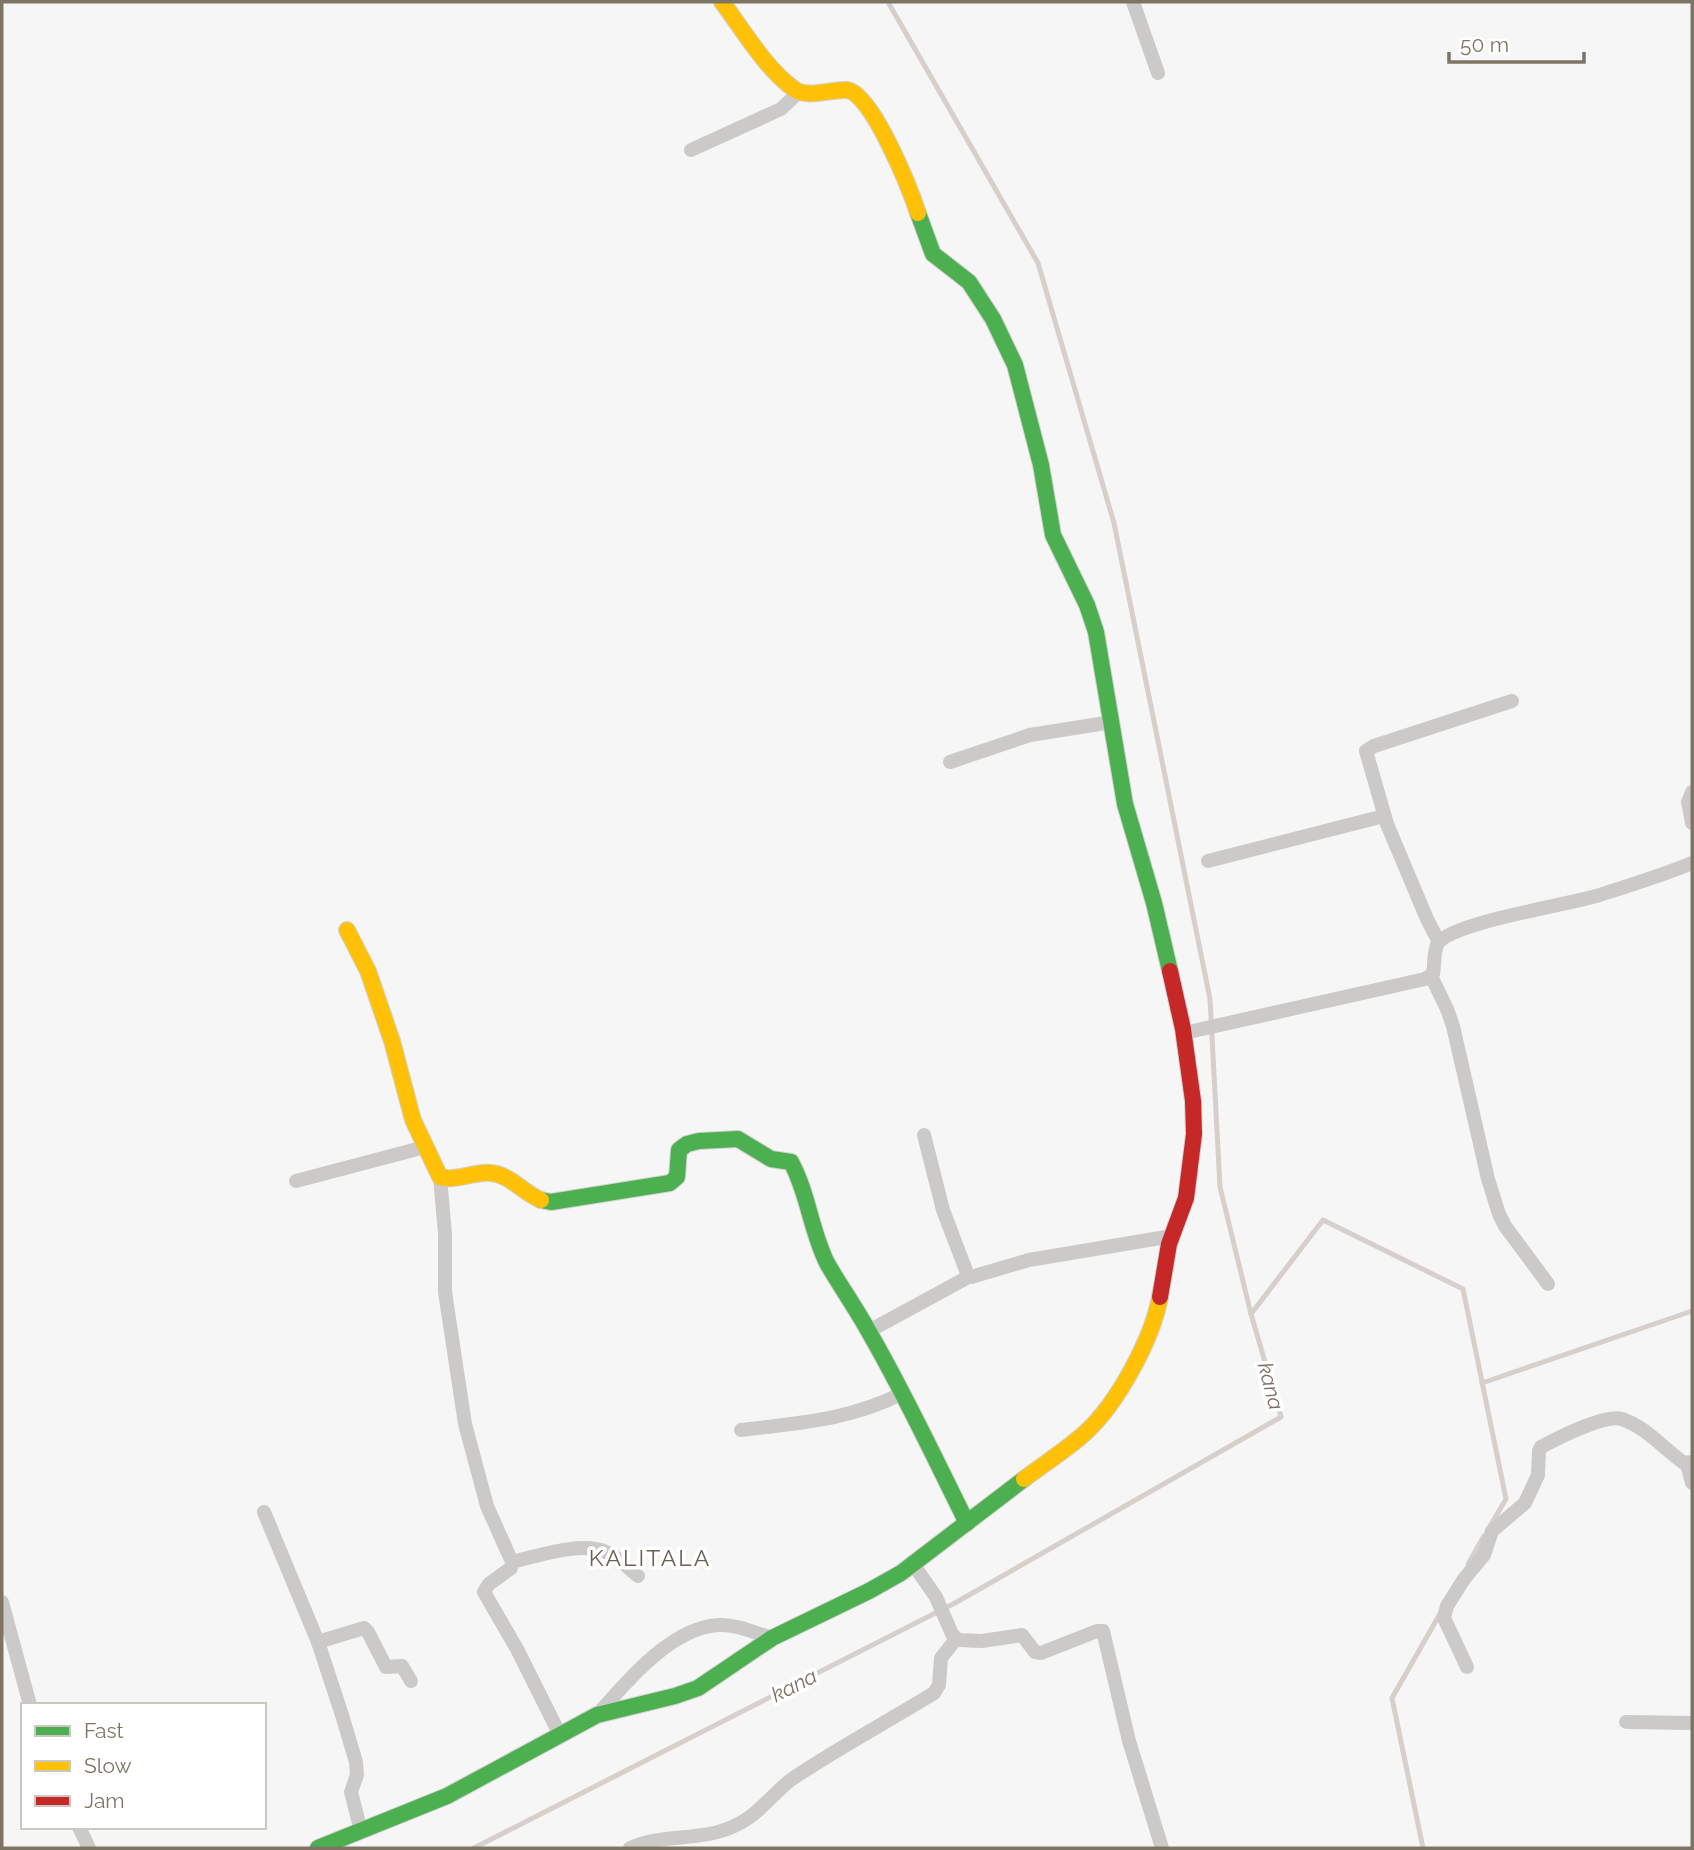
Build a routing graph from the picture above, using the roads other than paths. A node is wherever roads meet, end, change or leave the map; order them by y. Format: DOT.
graph roads {
  1 [pos="722,2"];
  2 [pos="1133,2"];
  3 [pos="1158,73"];
  4 [pos="799,92"];
  5 [pos="691,149"];
  6 [pos="1512,701"];
  7 [pos="1112,722"];
  8 [pos="950,762"];
  9 [pos="1692,792"];
  10 [pos="1384,816"];
  11 [pos="1692,823"];
  12 [pos="1208,862"];
  13 [pos="1692,863"];
  14 [pos="347,930"];
  15 [pos="1439,942"];
  16 [pos="1431,976"];
  17 [pos="1184,1033"];
  18 [pos="924,1135"];
  19 [pos="425,1147"];
  20 [pos="440,1177"];
  21 [pos="296,1181"];
  22 [pos="1172,1236"];
  23 [pos="970,1276"];
  24 [pos="1548,1284"];
  25 [pos="869,1331"];
  26 [pos="903,1393"];
  27 [pos="741,1430"];
  28 [pos="1689,1463"];
  29 [pos="1692,1483"];
  30 [pos="264,1512"];
  31 [pos="967,1523"];
  32 [pos="512,1562"];
  33 [pos="913,1564"];
  34 [pos="638,1576"];
  35 [pos="2,1602"];
  36 [pos="772,1637"];
  37 [pos="954,1637"];
  38 [pos="318,1642"];
  39 [pos="1467,1667"];
  40 [pos="411,1681"];
  41 [pos="29,1703"];
  42 [pos="597,1716"];
  43 [pos="1626,1722"];
  44 [pos="1692,1723"];
  45 [pos="560,1735"];
  46 [pos="80,1829"];
  47 [pos="361,1830"];
  48 [pos="89,1848"];
  49 [pos="318,1848"];
  50 [pos="630,1848"];
  51 [pos="1162,1848"];
  1 -- 4 [label="street"];
  2 -- 3 [label="street"];
  4 -- 5 [label="street"];
  4 -- 7 [label="street"];
  6 -- 10 [label="street"];
  7 -- 8 [label="street"];
  7 -- 17 [label="street"];
  9 -- 11 [label="street"];
  10 -- 12 [label="street"];
  10 -- 15 [label="street"];
  13 -- 15 [label="street"];
  14 -- 19 [label="street"];
  15 -- 16 [label="street"];
  16 -- 17 [label="street"];
  16 -- 24 [label="street"];
  17 -- 22 [label="street"];
  18 -- 23 [label="street"];
  19 -- 20 [label="street"];
  19 -- 21 [label="street"];
  20 -- 25 [label="street"];
  20 -- 32 [label="street"];
  22 -- 23 [label="street"];
  22 -- 31 [label="street"];
  23 -- 25 [label="street"];
  25 -- 26 [label="street"];
  26 -- 27 [label="street"];
  26 -- 31 [label="street"];
  28 -- 29 [label="street"];
  28 -- 39 [label="street"];
  30 -- 38 [label="street"];
  31 -- 33 [label="street"];
  32 -- 34 [label="street"];
  32 -- 45 [label="street"];
  33 -- 36 [label="street"];
  33 -- 37 [label="street"];
  35 -- 41 [label="street"];
  36 -- 42 [label="street"];
  36 -- 42 [label="street"];
  37 -- 50 [label="street"];
  37 -- 51 [label="street"];
  38 -- 40 [label="street"];
  38 -- 47 [label="street"];
  42 -- 45 [label="street"];
  43 -- 44 [label="street"];
  45 -- 47 [label="street"];
  46 -- 48 [label="street"];
  47 -- 49 [label="street"];
}
